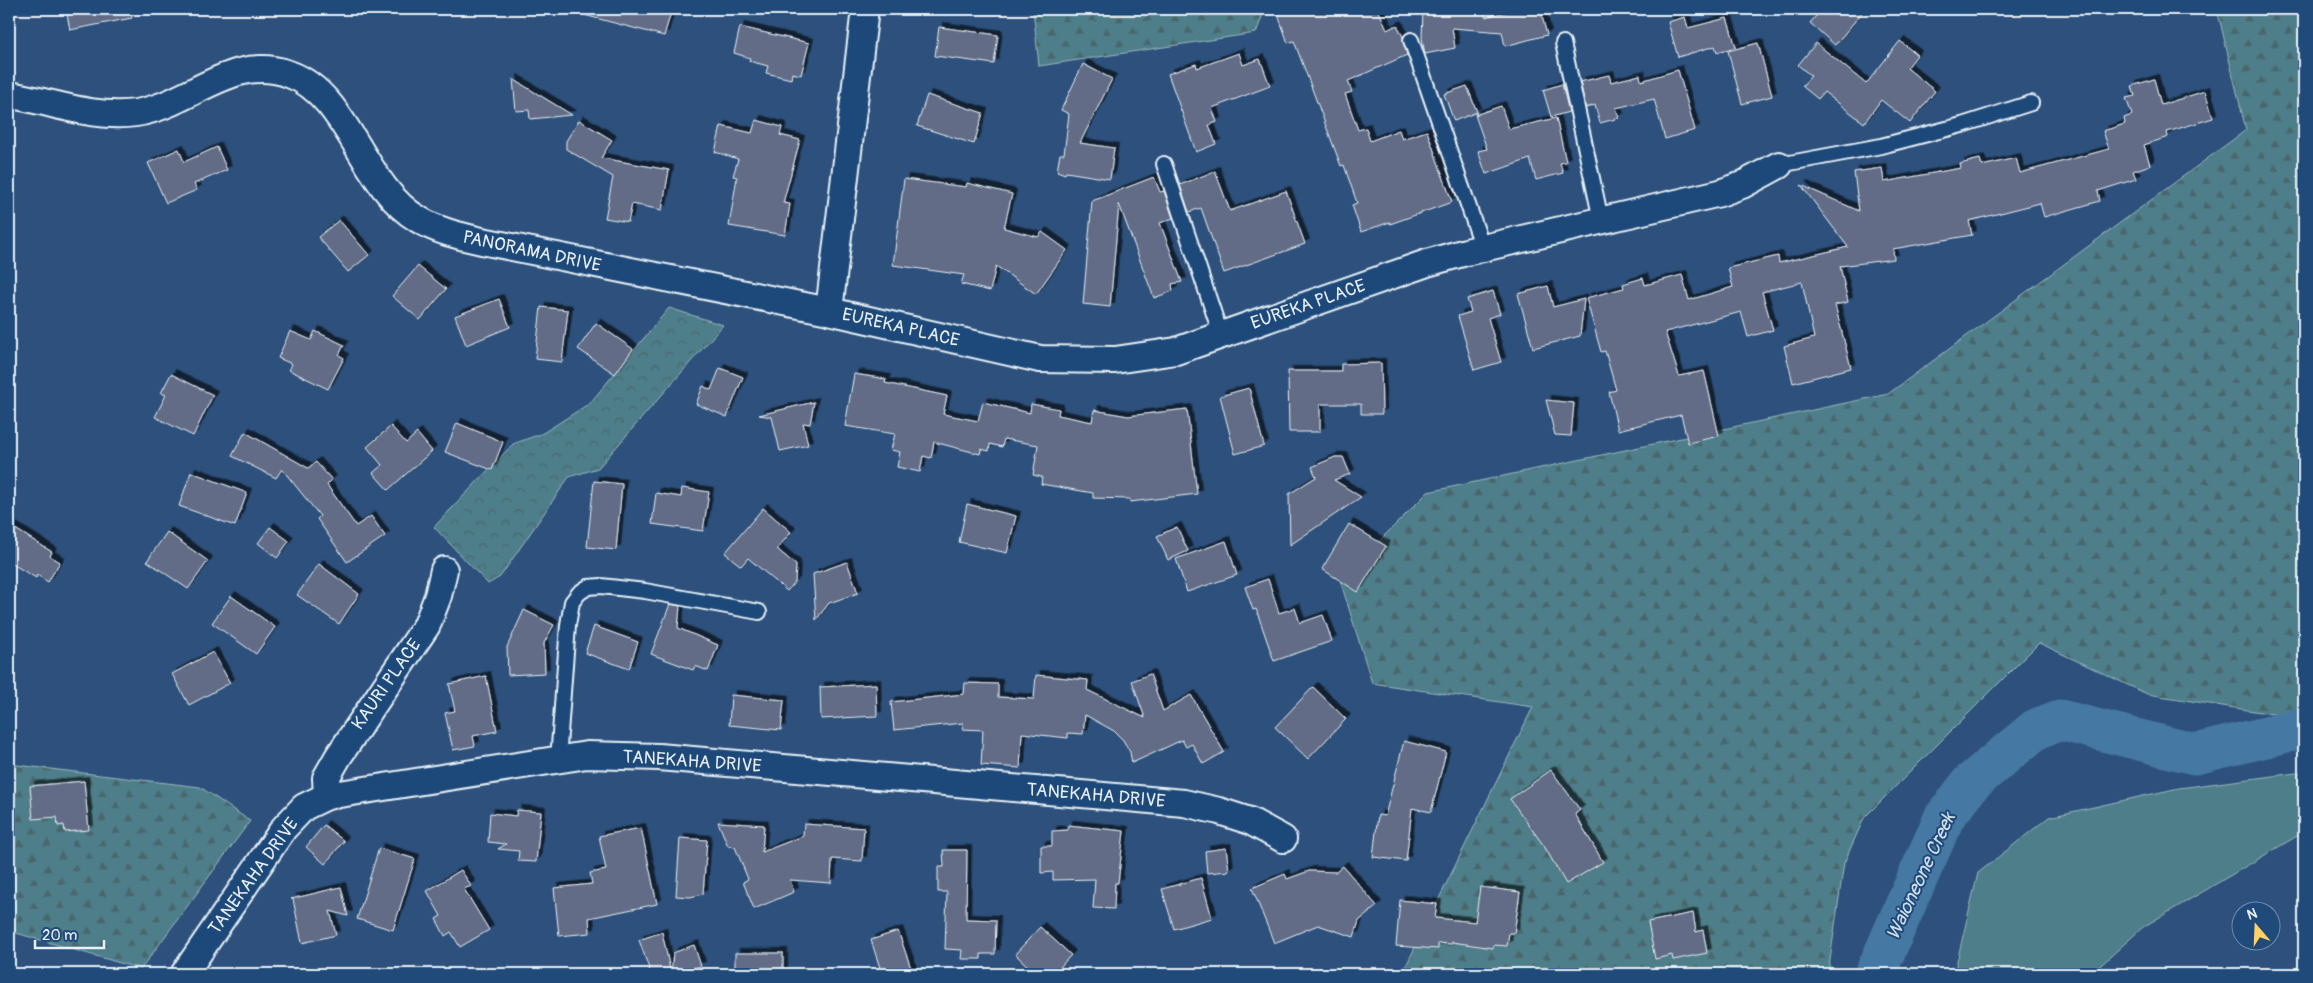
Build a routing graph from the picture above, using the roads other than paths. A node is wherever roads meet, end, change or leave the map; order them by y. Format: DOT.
graph roads {
  1 [pos="865,9"];
  2 [pos="1411,40"];
  3 [pos="1562,43"];
  4 [pos="9,95"];
  5 [pos="2031,103"];
  6 [pos="1164,164"];
  7 [pos="1779,165"];
  8 [pos="1601,220"];
  9 [pos="1483,248"];
  10 [pos="829,311"];
  11 [pos="1221,335"];
  12 [pos="444,570"];
  13 [pos="758,612"];
  14 [pos="558,760"];
  15 [pos="327,796"];
  16 [pos="1283,839"];
  17 [pos="184,974"];
  1 -- 10 [label="street"];
  2 -- 9 [label="lane"];
  3 -- 8 [label="lane"];
  4 -- 10 [label="street, PANORAMA DRIVE"];
  5 -- 7 [label="lane"];
  6 -- 11 [label="lane"];
  7 -- 8 [label="street, EUREKA PLACE"];
  8 -- 9 [label="street, EUREKA PLACE"];
  9 -- 11 [label="street, EUREKA PLACE"];
  10 -- 11 [label="street, EUREKA PLACE"];
  12 -- 15 [label="street, KAURI PLACE"];
  13 -- 14 [label="lane"];
  14 -- 15 [label="street, TANEKAHA DRIVE"];
  14 -- 16 [label="street, TANEKAHA DRIVE"];
  15 -- 17 [label="street, TANEKAHA DRIVE"];
}
